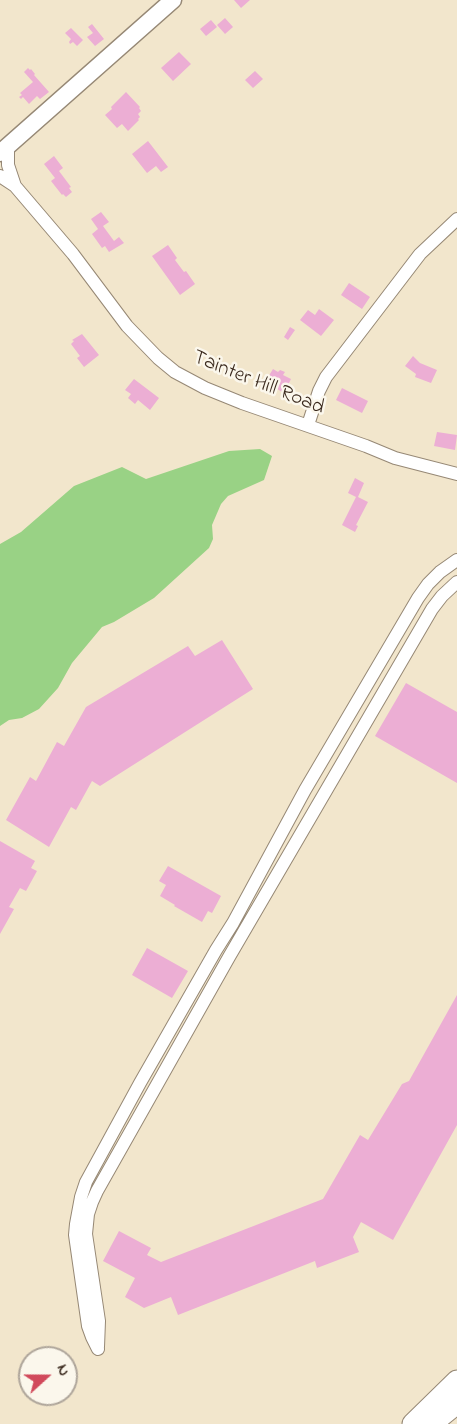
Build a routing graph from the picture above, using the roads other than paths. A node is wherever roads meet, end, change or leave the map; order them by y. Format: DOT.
graph roads {
  1 [pos="173,0"];
  2 [pos="4,150"];
  3 [pos="0,176"];
  4 [pos="15,186"];
  5 [pos="457,219"];
  6 [pos="308,425"];
  7 [pos="457,474"];
  8 [pos="457,560"];
  9 [pos="457,582"];
  10 [pos="457,1381"];
  11 [pos="457,1403"];
  12 [pos="413,1424"];
  13 [pos="431,1424"];
  1 -- 2 [label="street"];
  2 -- 4 [label="street, Tainter Hill Road"];
  3 -- 4 [label="street, Tainter Hill Road"];
  4 -- 6 [label="street, Tainter Hill Road"];
  5 -- 6 [label="street"];
  6 -- 7 [label="street, Tainter Hill Road"];
  8 -- 9 [label="street"];
  10 -- 12 [label="highway"];
  11 -- 13 [label="highway"];
}
